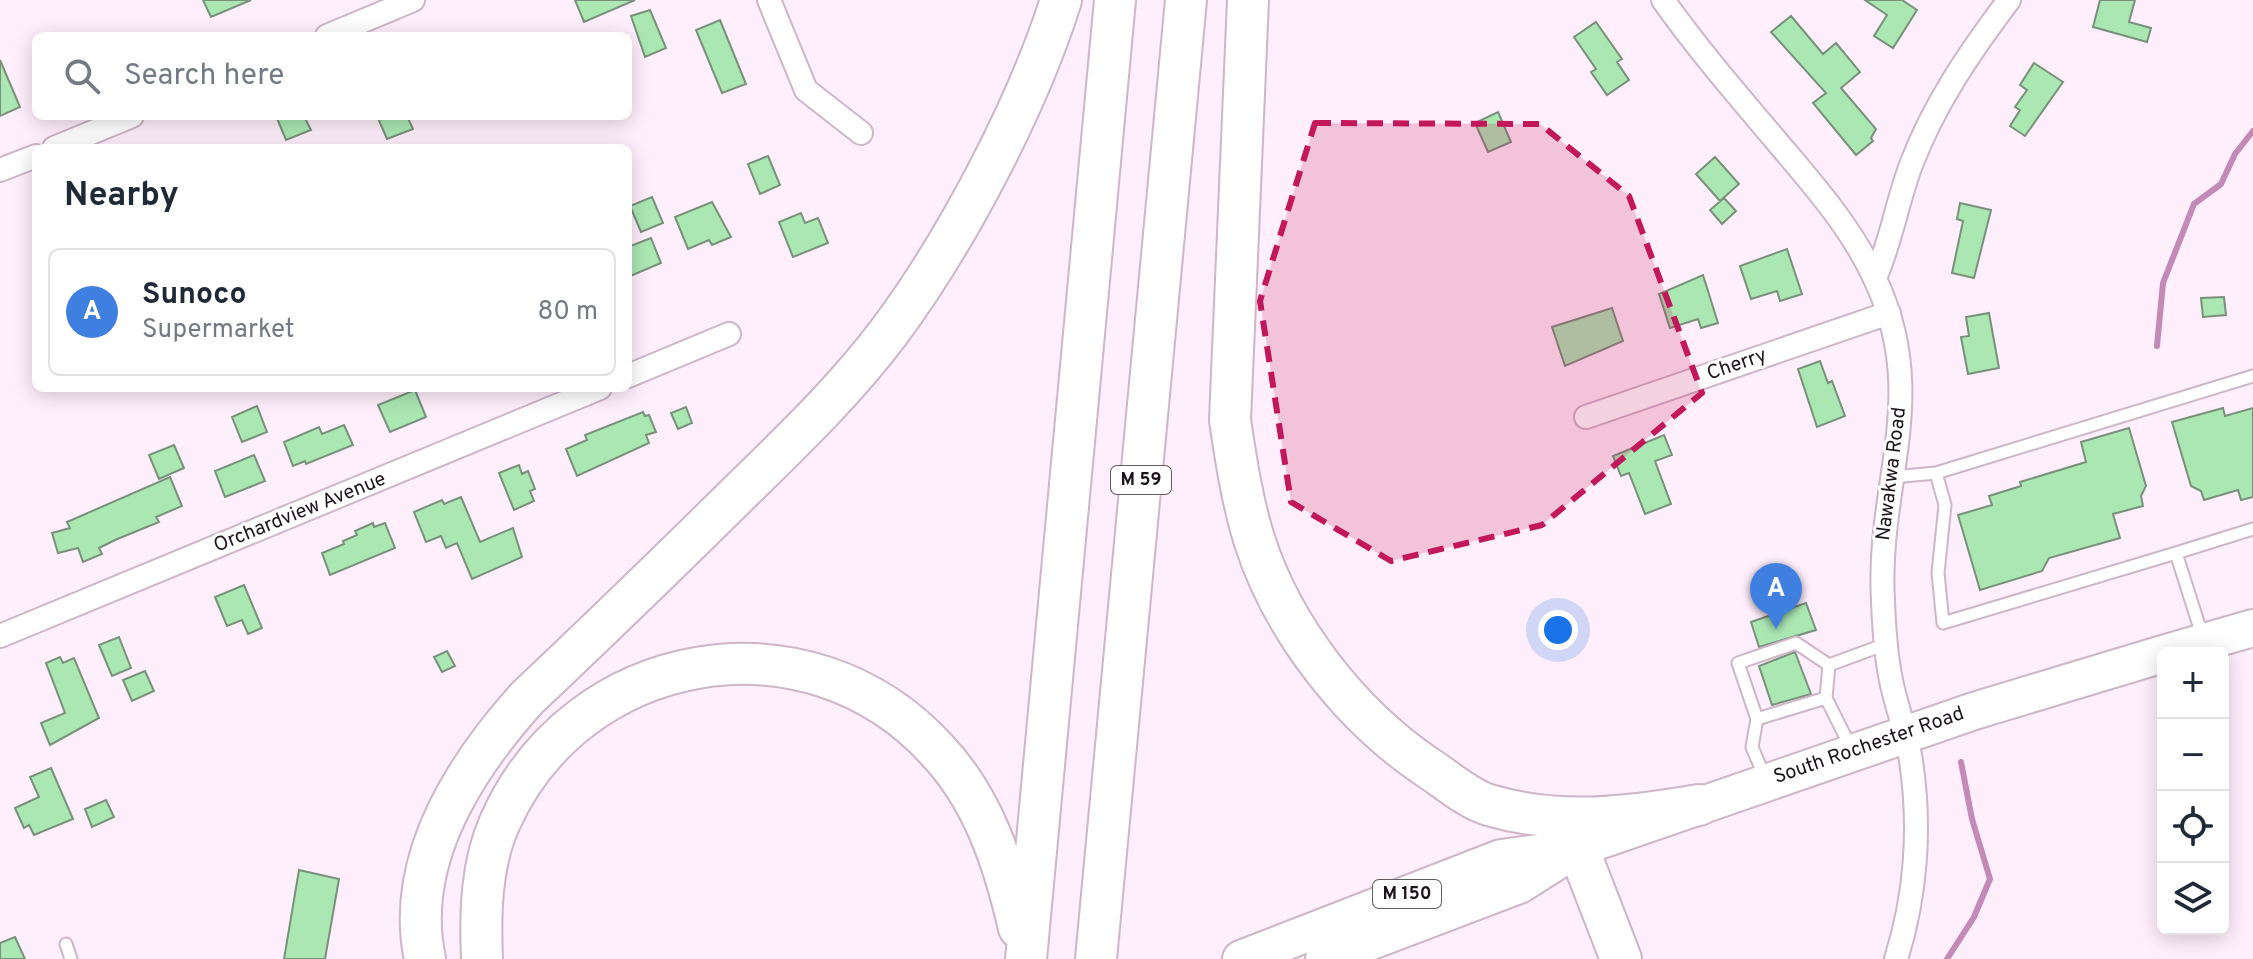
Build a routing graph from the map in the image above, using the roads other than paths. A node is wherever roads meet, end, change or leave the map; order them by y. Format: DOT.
graph roads {
  1 [pos="413,0"];
  2 [pos="769,0"];
  3 [pos="1061,0"];
  4 [pos="1115,0"];
  5 [pos="1186,0"];
  6 [pos="1248,0"];
  7 [pos="1663,0"];
  8 [pos="2009,0"];
  9 [pos="337,32"];
  10 [pos="122,120"];
  11 [pos="861,133"];
  12 [pos="64,144"];
  13 [pos="32,158"];
  14 [pos="0,170"];
  15 [pos="1875,278"];
  16 [pos="1889,313"];
  17 [pos="729,334"];
  18 [pos="632,374"];
  19 [pos="2253,376"];
  20 [pos="590,392"];
  21 [pos="1586,417"];
  22 [pos="1936,473"];
  23 [pos="1893,477"];
  24 [pos="2253,529"];
  25 [pos="2176,553"];
  26 [pos="2253,628"];
  27 [pos="0,636"];
  28 [pos="2204,642"];
  29 [pos="1886,644"];
  30 [pos="2188,647"];
  31 [pos="2157,656"];
  32 [pos="1829,665"];
  33 [pos="1826,698"];
  34 [pos="1757,719"];
  35 [pos="1906,733"];
  36 [pos="1853,752"];
  37 [pos="1766,781"];
  38 [pos="1699,805"];
  39 [pos="1578,848"];
  40 [pos="66,944"];
  41 [pos="1026,958"];
  42 [pos="71,959"];
  43 [pos="425,959"];
  44 [pos="482,959"];
  45 [pos="1096,959"];
  46 [pos="1241,959"];
  47 [pos="1324,959"];
  48 [pos="1621,959"];
  49 [pos="1896,959"];
  1 -- 9 [label="street"];
  2 -- 11 [label="street"];
  3 -- 43 [label="highway"];
  4 -- 41 [label="highway"];
  5 -- 45 [label="highway, M 59"];
  6 -- 38 [label="highway"];
  7 -- 15 [label="street, Nawakwa Road"];
  8 -- 15 [label="street"];
  10 -- 12 [label="street"];
  13 -- 14 [label="street"];
  15 -- 16 [label="street, Nawakwa Road"];
  16 -- 21 [label="street, Cherry"];
  16 -- 23 [label="street, Nawakwa Road"];
  17 -- 18 [label="street"];
  19 -- 22 [label="lane"];
  20 -- 27 [label="street, Orchardview Avenue"];
  22 -- 23 [label="lane"];
  22 -- 25 [label="lane"];
  23 -- 29 [label="street, Nawakwa Road"];
  24 -- 25 [label="lane"];
  25 -- 28 [label="lane"];
  26 -- 28 [label="main road, South Rochester Road / M 150"];
  28 -- 30 [label="main road, South Rochester Road / M 150"];
  29 -- 32 [label="lane"];
  29 -- 35 [label="street, Nawakwa Road"];
  31 -- 35 [label="main road, South Rochester Road / M 150"];
  32 -- 33 [label="lane"];
  32 -- 34 [label="lane"];
  33 -- 34 [label="lane"];
  33 -- 36 [label="lane"];
  34 -- 37 [label="lane"];
  35 -- 36 [label="main road, South Rochester Road / M 150"];
  35 -- 49 [label="street, Nawakwa Road"];
  36 -- 37 [label="main road, South Rochester Road / M 150"];
  37 -- 38 [label="main road, South Rochester Road / M 150"];
  38 -- 39 [label="main road, South Rochester Road / M 150"];
  39 -- 46 [label="main road, South Rochester Road / M 150"];
  39 -- 47 [label="main road, South Rochester Road / M 150"];
  39 -- 48 [label="highway"];
  40 -- 42 [label="lane"];
  41 -- 44 [label="highway"];
}
